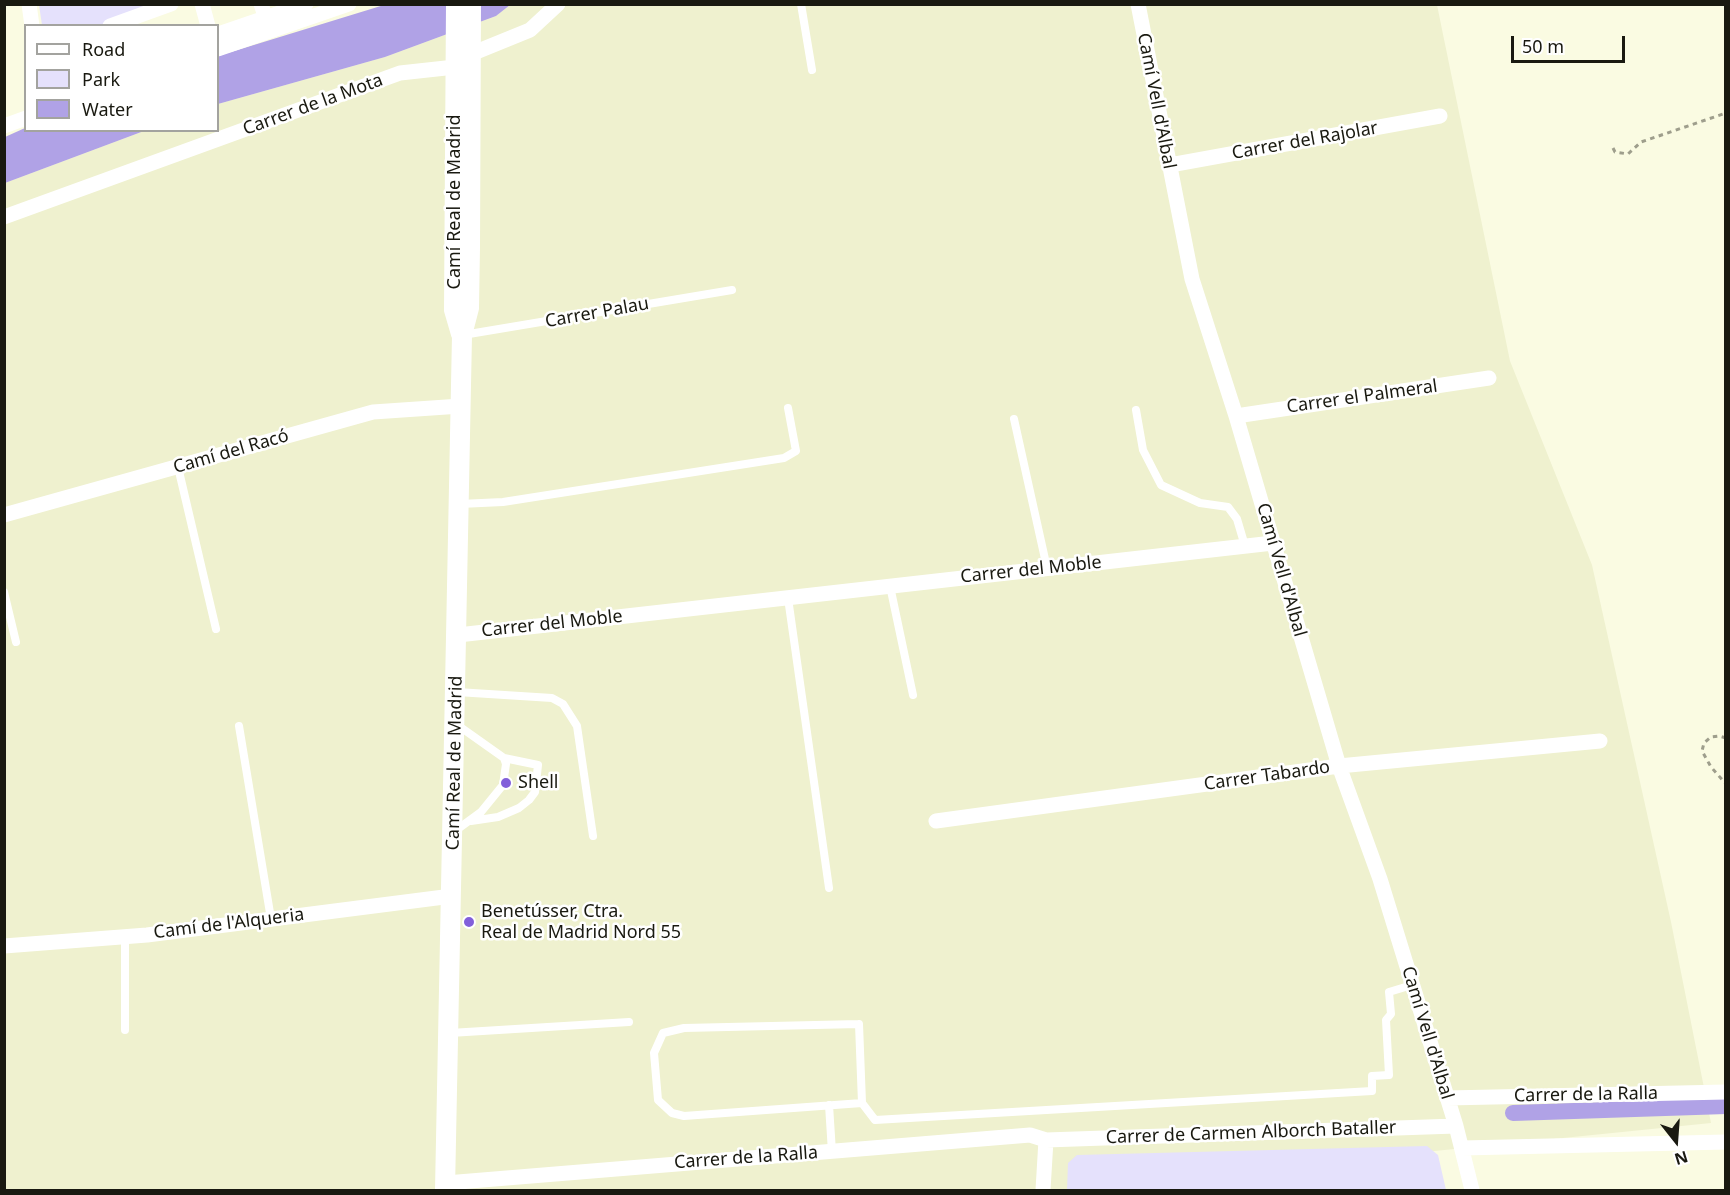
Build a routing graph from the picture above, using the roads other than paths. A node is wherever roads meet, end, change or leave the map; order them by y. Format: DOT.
graph roads {
  1 [pos="28,4"];
  2 [pos="171,4"];
  3 [pos="202,4"];
  4 [pos="306,4"];
  5 [pos="349,4"];
  6 [pos="456,4"];
  7 [pos="471,4"];
  8 [pos="558,4"];
  9 [pos="801,4"];
  10 [pos="1138,4"];
  11 [pos="263,12"];
  12 [pos="32,24"];
  13 [pos="116,24"];
  14 [pos="207,24"];
  15 [pos="219,34"];
  16 [pos="219,49"];
  17 [pos="461,52"];
  18 [pos="812,70"];
  19 [pos="1440,116"];
  20 [pos="24,119"];
  21 [pos="4,126"];
  22 [pos="1170,165"];
  23 [pos="4,217"];
  24 [pos="732,290"];
  25 [pos="462,335"];
  26 [pos="1489,378"];
  27 [pos="461,406"];
  28 [pos="788,408"];
  29 [pos="1136,410"];
  30 [pos="1236,416"];
  31 [pos="1014,418"];
  32 [pos="178,467"];
  33 [pos="460,504"];
  34 [pos="4,515"];
  35 [pos="1273,543"];
  36 [pos="1245,546"];
  37 [pos="1047,568"];
  38 [pos="890,586"];
  39 [pos="4,592"];
  40 [pos="788,598"];
  41 [pos="216,629"];
  42 [pos="458,635"];
  43 [pos="16,642"];
  44 [pos="457,692"];
  45 [pos="913,695"];
  46 [pos="456,724"];
  47 [pos="239,726"];
  48 [pos="1600,741"];
  49 [pos="504,758"];
  50 [pos="1339,766"];
  51 [pos="936,821"];
  52 [pos="460,827"];
  53 [pos="594,836"];
  54 [pos="829,888"];
  55 [pos="452,896"];
  56 [pos="271,919"];
  57 [pos="125,936"];
  58 [pos="4,946"];
  59 [pos="1412,985"];
  60 [pos="629,1022"];
  61 [pos="125,1030"];
  62 [pos="449,1033"];
  63 [pos="1725,1092"];
  64 [pos="1448,1098"];
  65 [pos="862,1102"];
  66 [pos="830,1105"];
  67 [pos="1456,1126"];
  68 [pos="1046,1140"];
  69 [pos="1725,1142"];
  70 [pos="1462,1148"];
  71 [pos="832,1152"];
  72 [pos="445,1187"];
  73 [pos="1043,1191"];
  74 [pos="1472,1191"];
  1 -- 12 [label="street"];
  2 -- 13 [label="street"];
  3 -- 14 [label="street"];
  4 -- 11 [label="street"];
  5 -- 16 [label="street"];
  6 -- 17 [label="street"];
  7 -- 17 [label="street, Camí Real de Madrid"];
  8 -- 17 [label="street, Carrer de la Mota"];
  9 -- 18 [label="lane"];
  10 -- 22 [label="street, Camí Vell d'Albal"];
  11 -- 15 [label="street"];
  17 -- 23 [label="street, Carrer de la Mota"];
  17 -- 25 [label="street, Camí Real de Madrid"];
  17 -- 25 [label="street, Camí Real de Madrid"];
  19 -- 22 [label="street, Carrer del Rajolar"];
  20 -- 21 [label="street"];
  22 -- 30 [label="street, Camí Vell d'Albal"];
  24 -- 25 [label="lane, Carrer Palau"];
  25 -- 27 [label="street, Camí Real de Madrid"];
  26 -- 30 [label="street, Carrer el Palmeral"];
  27 -- 32 [label="street, Camí del Racó"];
  27 -- 33 [label="street, Camí Real de Madrid"];
  28 -- 33 [label="lane"];
  29 -- 36 [label="lane"];
  30 -- 35 [label="street, Camí Vell d'Albal"];
  31 -- 37 [label="lane"];
  32 -- 34 [label="street, Camí del Racó"];
  32 -- 41 [label="lane"];
  33 -- 42 [label="street, Camí Real de Madrid"];
  35 -- 36 [label="street, Carrer del Moble"];
  35 -- 50 [label="street, Camí Vell d'Albal"];
  36 -- 37 [label="street, Carrer del Moble"];
  37 -- 38 [label="street, Carrer del Moble"];
  38 -- 40 [label="street, Carrer del Moble"];
  38 -- 45 [label="lane"];
  39 -- 43 [label="lane"];
  40 -- 42 [label="street, Carrer del Moble"];
  40 -- 54 [label="lane"];
  42 -- 44 [label="street, Camí Real de Madrid"];
  44 -- 46 [label="street, Camí Real de Madrid"];
  44 -- 53 [label="lane"];
  46 -- 49 [label="lane"];
  46 -- 52 [label="street, Camí Real de Madrid"];
  47 -- 56 [label="lane"];
  48 -- 50 [label="street, Carrer Tabardo"];
  49 -- 52 [label="lane"];
  49 -- 52 [label="lane"];
  50 -- 51 [label="street, Carrer Tabardo"];
  50 -- 59 [label="street, Camí Vell d'Albal"];
  52 -- 55 [label="street, Camí Real de Madrid"];
  55 -- 56 [label="street, Camí de l'Alqueria"];
  55 -- 62 [label="street, Camí Real de Madrid"];
  56 -- 57 [label="street, Camí de l'Alqueria"];
  57 -- 58 [label="street, Camí de l'Alqueria"];
  57 -- 61 [label="lane"];
  59 -- 64 [label="street, Camí Vell d'Albal"];
  59 -- 65 [label="lane"];
  60 -- 62 [label="lane"];
  62 -- 72 [label="street, Camí Real de Madrid"];
  63 -- 64 [label="street, Carrer de la Ralla"];
  64 -- 67 [label="street, Camí Vell d'Albal"];
  65 -- 66 [label="lane"];
  65 -- 66 [label="lane"];
  66 -- 71 [label="lane"];
  67 -- 68 [label="street, Carrer de Carmen Alborch Bataller"];
  67 -- 70 [label="street, Camí Vell d'Albal"];
  68 -- 71 [label="street, Carrer de la Ralla"];
  68 -- 73 [label="street"];
  69 -- 70 [label="street"];
  70 -- 74 [label="street, Camí Vell d'Albal"];
  71 -- 72 [label="street, Carrer de la Ralla"];
}
